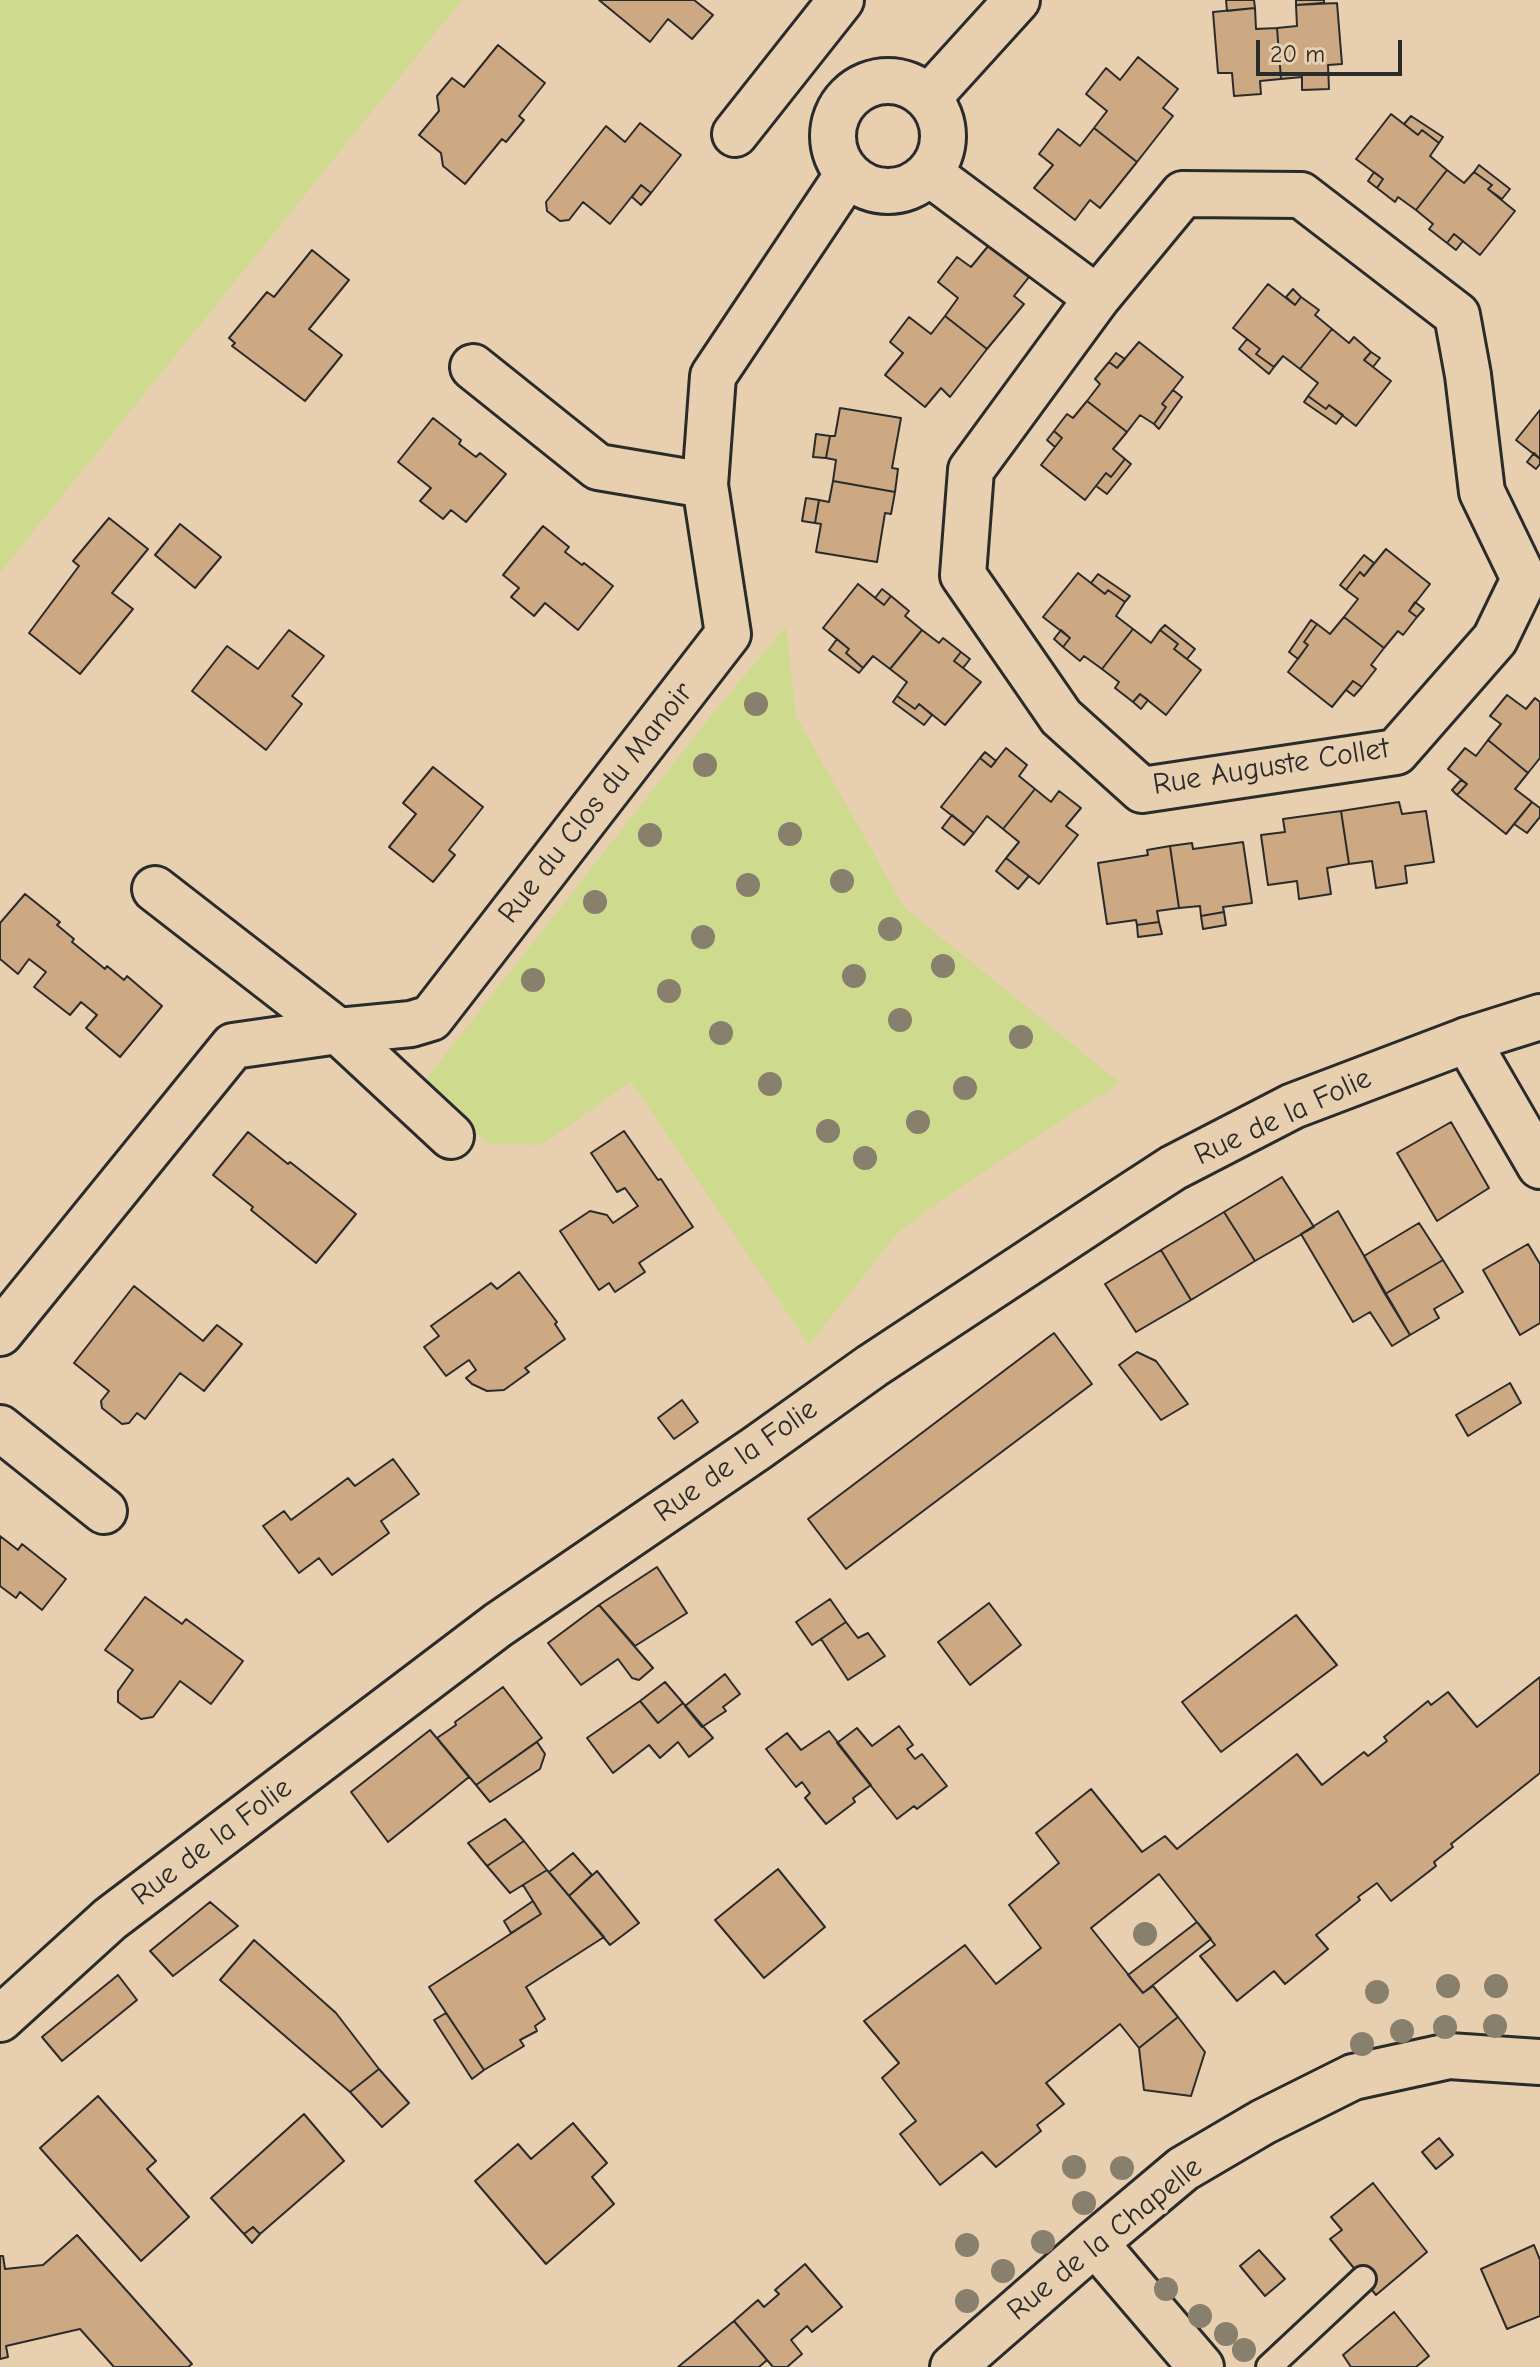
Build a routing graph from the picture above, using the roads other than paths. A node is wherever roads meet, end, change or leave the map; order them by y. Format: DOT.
graph roads {
  1 [pos="841,0"];
  2 [pos="1017,0"];
  3 [pos="790,64"];
  4 [pos="928,98"];
  5 [pos="841,105"];
  6 [pos="735,134"];
  7 [pos="929,173"];
  8 [pos="848,174"];
  9 [pos="1097,298"];
  10 [pos="473,367"];
  11 [pos="705,485"];
  12 [pos="155,889"];
  13 [pos="1540,1017"];
  14 [pos="338,1031"];
  15 [pos="1467,1040"];
  16 [pos="451,1136"];
  17 [pos="1540,1166"];
  18 [pos="0,1333"];
  19 [pos="0,1428"];
  20 [pos="104,1511"];
  21 [pos="0,2019"];
  22 [pos="1540,2062"];
  23 [pos="1095,2243"];
  24 [pos="1363,2279"];
  25 [pos="1198,2366"];
  26 [pos="953,2367"];
  27 [pos="1269,2367"];
  1 -- 3 [label="street"];
  2 -- 4 [label="street"];
  3 -- 5 [label="street"];
  3 -- 6 [label="street"];
  4 -- 5 [label="street"];
  4 -- 7 [label="street"];
  5 -- 8 [label="street"];
  7 -- 8 [label="street"];
  7 -- 9 [label="street"];
  8 -- 11 [label="street, Rue du Clos du Manoir"];
  9 -- 9 [label="street, Rue Auguste Collet"];
  10 -- 11 [label="street"];
  11 -- 14 [label="street, Rue du Clos du Manoir"];
  12 -- 14 [label="street"];
  13 -- 15 [label="street, Rue de la Folie"];
  14 -- 16 [label="street"];
  14 -- 18 [label="street, Rue du Clos du Manoir"];
  15 -- 17 [label="street"];
  15 -- 21 [label="street, Rue de la Folie"];
  19 -- 20 [label="street"];
  22 -- 23 [label="street, Rue de la Chapelle"];
  23 -- 25 [label="street"];
  23 -- 26 [label="street, Rue de la Chapelle"];
  24 -- 27 [label="lane"];
}
